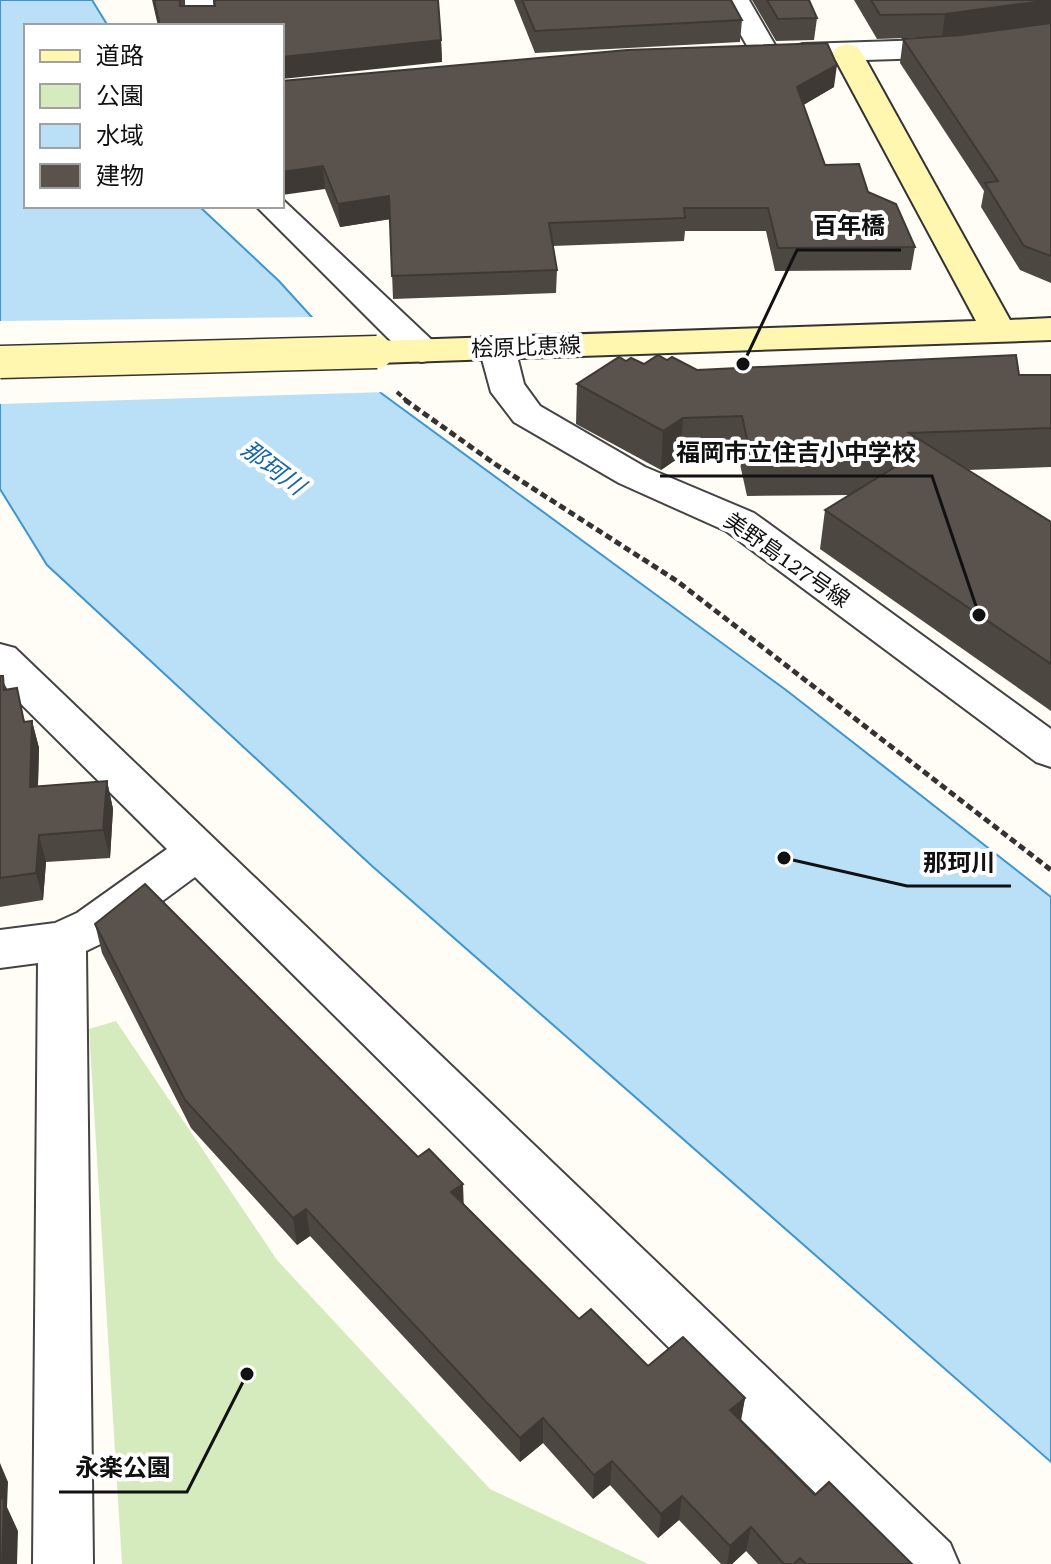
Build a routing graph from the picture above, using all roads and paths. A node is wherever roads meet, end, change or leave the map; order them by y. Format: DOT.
graph roads {
  1 [pos="199,0"];
  2 [pos="735,0"];
  3 [pos="200,24"];
  4 [pos="1051,34"];
  5 [pos="764,52"];
  6 [pos="847,53"];
  7 [pos="734,54"];
  8 [pos="274,208"];
  9 [pos="1051,329"];
  10 [pos="999,331"];
  11 [pos="497,348"];
  12 [pos="422,351"];
  13 [pos="0,362"];
  14 [pos="495,464"];
  15 [pos="0,658"];
  16 [pos="1051,751"];
  17 [pos="199,850"];
  18 [pos="1051,870"];
  19 [pos="62,941"];
  20 [pos="0,949"];
  21 [pos="63,1564"];
  22 [pos="929,1564"];
  1 -- 3 [label="street"];
  2 -- 5 [label="street"];
  4 -- 6 [label="street"];
  5 -- 6 [label="street"];
  5 -- 7 [label="street"];
  6 -- 10 [label="main road"];
  8 -- 12 [label="street"];
  9 -- 10 [label="main road, 桧原比恵線"];
  10 -- 11 [label="main road, 桧原比恵線"];
  11 -- 12 [label="main road, 桧原比恵線"];
  11 -- 16 [label="street, 美野島127号線"];
  12 -- 13 [label="main road, 桧原比恵線, bridge"];
  14 -- 18 [label="path"];
  15 -- 17 [label="street"];
  17 -- 19 [label="street"];
  17 -- 22 [label="street"];
  19 -- 20 [label="street"];
  19 -- 21 [label="street"];
}
